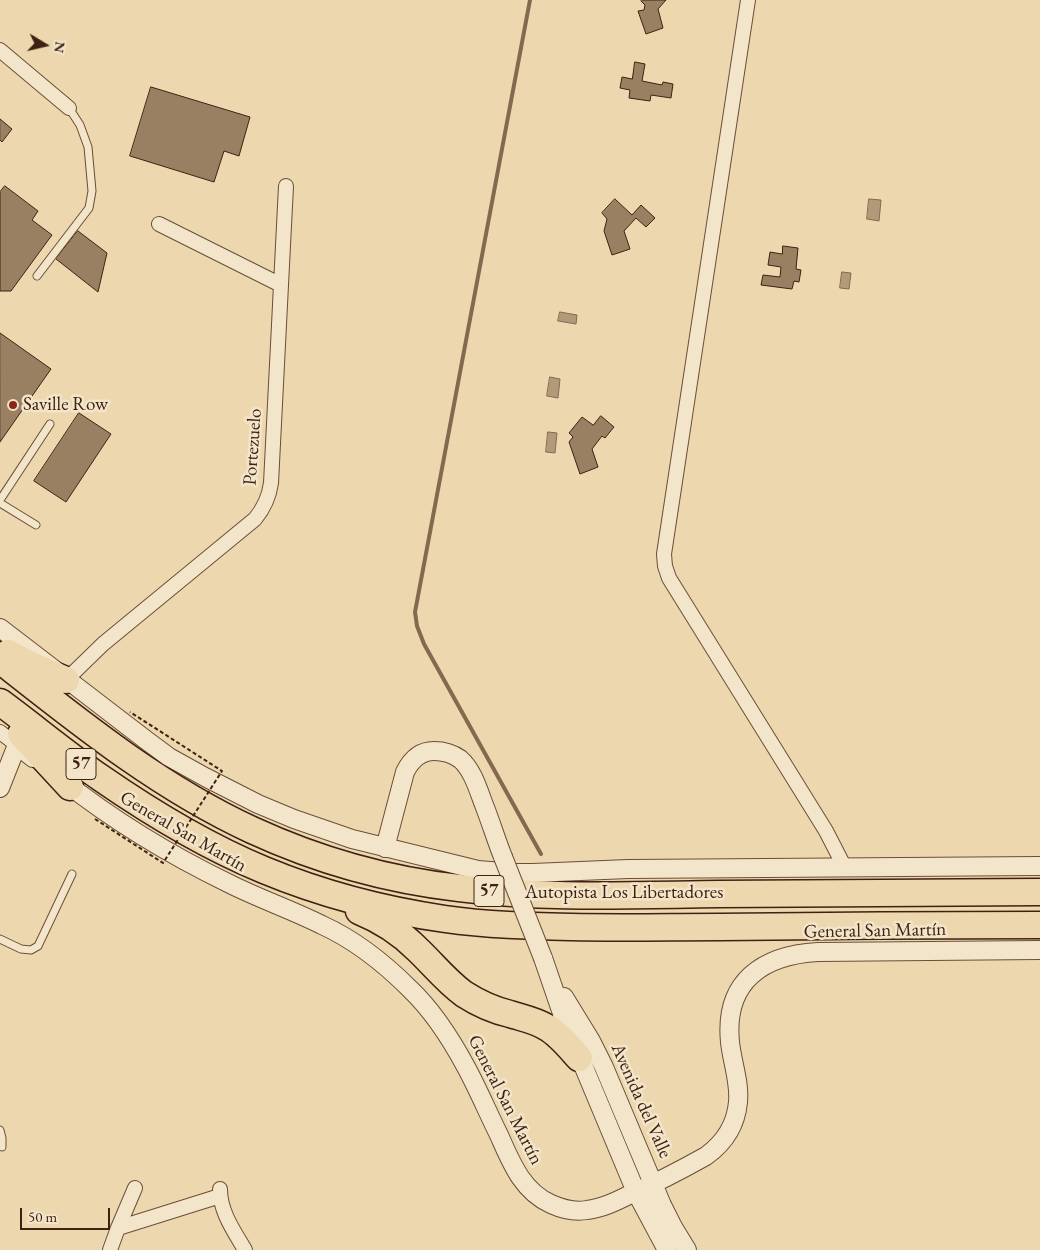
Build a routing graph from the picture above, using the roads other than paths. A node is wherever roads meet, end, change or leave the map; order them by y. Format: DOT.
graph roads {
  1 [pos="748,0"];
  2 [pos="0,50"];
  3 [pos="68,108"];
  4 [pos="286,186"];
  5 [pos="159,224"];
  6 [pos="37,276"];
  7 [pos="281,285"];
  8 [pos="50,424"];
  9 [pos="0,502"];
  10 [pos="36,525"];
  11 [pos="0,628"];
  12 [pos="0,648"];
  13 [pos="0,660"];
  14 [pos="66,680"];
  15 [pos="0,702"];
  16 [pos="0,711"];
  17 [pos="0,732"];
  18 [pos="17,745"];
  19 [pos="70,787"];
  20 [pos="0,788"];
  21 [pos="386,848"];
  22 [pos="1040,866"];
  23 [pos="845,868"];
  24 [pos="72,874"];
  25 [pos="295,882"];
  26 [pos="1040,892"];
  27 [pos="1040,925"];
  28 [pos="0,939"];
  29 [pos="1040,950"];
  30 [pos="546,965"];
  31 [pos="580,1058"];
  32 [pos="0,1130"];
  33 [pos="2,1147"];
  34 [pos="654,1183"];
  35 [pos="135,1188"];
  36 [pos="636,1192"];
  37 [pos="118,1228"];
  38 [pos="110,1250"];
  39 [pos="245,1250"];
  40 [pos="667,1250"];
  41 [pos="687,1250"];
  1 -- 23 [label="street"];
  2 -- 3 [label="street"];
  3 -- 6 [label="lane"];
  4 -- 7 [label="street, Portezuelo"];
  5 -- 7 [label="street"];
  7 -- 14 [label="street, Portezuelo"];
  8 -- 9 [label="lane"];
  9 -- 10 [label="lane"];
  11 -- 14 [label="street"];
  12 -- 14 [label="highway"];
  13 -- 26 [label="highway, Autopista Los Libertadores / 57"];
  14 -- 21 [label="street"];
  15 -- 25 [label="highway, Autopista Los Libertadores / 57"];
  16 -- 19 [label="highway"];
  17 -- 18 [label="street, General San Martín"];
  18 -- 19 [label="street, General San Martín"];
  18 -- 20 [label="street"];
  19 -- 36 [label="street, General San Martín"];
  21 -- 23 [label="street"];
  21 -- 30 [label="street, Avenida del Valle, bridge"];
  22 -- 23 [label="street"];
  24 -- 28 [label="lane"];
  25 -- 27 [label="highway, Autopista Los Libertadores / 57"];
  25 -- 31 [label="highway"];
  29 -- 34 [label="street, General San Martín"];
  30 -- 31 [label="street, Avenida del Valle"];
  30 -- 34 [label="street, Avenida del Valle"];
  31 -- 36 [label="street, Avenida del Valle"];
  32 -- 33 [label="lane"];
  34 -- 36 [label="street, General San Martín"];
  34 -- 41 [label="street, Avenida del Valle"];
  35 -- 37 [label="street"];
  36 -- 40 [label="street, Avenida del Valle"];
  37 -- 38 [label="street"];
  37 -- 39 [label="street"];
}
